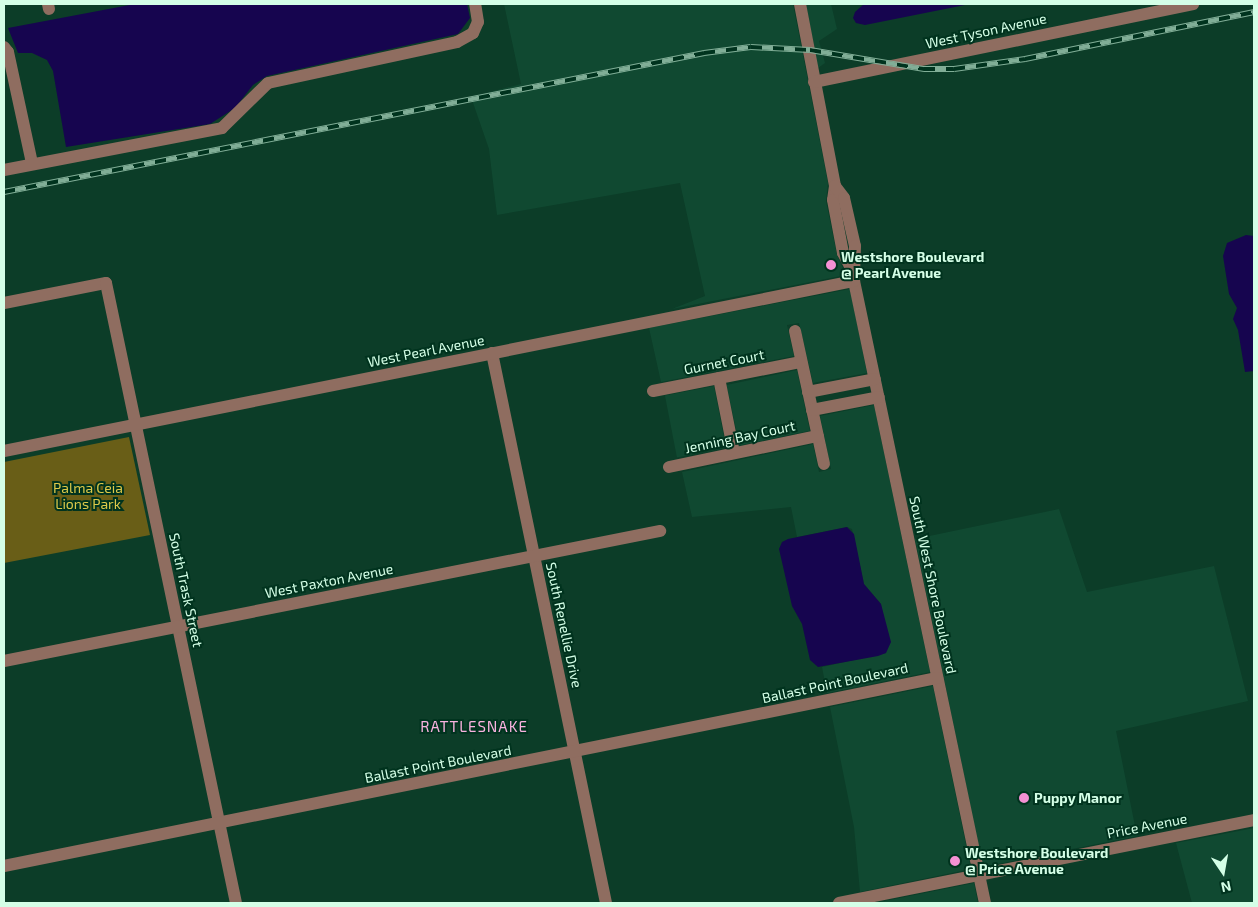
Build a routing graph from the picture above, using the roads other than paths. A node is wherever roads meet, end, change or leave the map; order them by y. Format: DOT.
graph roads {
  1 [pos="474,4"];
  2 [pos="800,4"];
  3 [pos="1191,4"];
  4 [pos="4,47"];
  5 [pos="814,82"];
  6 [pos="32,163"];
  7 [pos="4,170"];
  8 [pos="854,276"];
  9 [pos="4,303"];
  10 [pos="795,331"];
  11 [pos="492,353"];
  12 [pos="802,362"];
  13 [pos="719,378"];
  14 [pos="875,379"];
  15 [pos="653,391"];
  16 [pos="808,392"];
  17 [pos="879,397"];
  18 [pos="812,410"];
  19 [pos="136,424"];
  20 [pos="818,436"];
  21 [pos="4,451"];
  22 [pos="734,453"];
  23 [pos="824,464"];
  24 [pos="669,467"];
  25 [pos="660,531"];
  26 [pos="534,555"];
  27 [pos="179,626"];
  28 [pos="4,661"];
  29 [pos="937,678"];
  30 [pos="574,752"];
  31 [pos="1254,820"];
  32 [pos="219,823"];
  33 [pos="4,866"];
  34 [pos="979,875"];
  35 [pos="236,903"];
  36 [pos="606,903"];
  37 [pos="839,903"];
  38 [pos="985,903"];
  1 -- 6 [label="street"];
  2 -- 5 [label="street, South West Shore Boulevard"];
  3 -- 5 [label="street, West Tyson Avenue"];
  4 -- 6 [label="street"];
  5 -- 8 [label="street, South West Shore Boulevard"];
  6 -- 7 [label="street"];
  8 -- 11 [label="street, West Pearl Avenue"];
  8 -- 14 [label="street, South West Shore Boulevard"];
  9 -- 19 [label="street, South Trask Street"];
  10 -- 12 [label="street"];
  11 -- 19 [label="street, West Pearl Avenue"];
  11 -- 26 [label="street, South Renellie Drive"];
  12 -- 13 [label="street, Gurnet Court"];
  12 -- 16 [label="street"];
  13 -- 15 [label="street, Gurnet Court"];
  13 -- 22 [label="street"];
  14 -- 16 [label="street"];
  14 -- 17 [label="street, South West Shore Boulevard"];
  16 -- 18 [label="street"];
  17 -- 18 [label="street"];
  17 -- 29 [label="street, South West Shore Boulevard"];
  18 -- 20 [label="street"];
  19 -- 21 [label="street, West Pearl Avenue"];
  19 -- 27 [label="street, South Trask Street"];
  20 -- 22 [label="street, Jenning Bay Court"];
  20 -- 23 [label="street"];
  22 -- 24 [label="street, Jenning Bay Court"];
  25 -- 26 [label="street, West Paxton Avenue"];
  26 -- 27 [label="street, West Paxton Avenue"];
  26 -- 30 [label="street, South Renellie Drive"];
  27 -- 28 [label="street, West Paxton Avenue"];
  27 -- 32 [label="street, South Trask Street"];
  29 -- 30 [label="street, Ballast Point Boulevard"];
  29 -- 34 [label="street, South West Shore Boulevard"];
  30 -- 32 [label="street, Ballast Point Boulevard"];
  30 -- 36 [label="street, South Renellie Drive"];
  31 -- 34 [label="street, Price Avenue"];
  32 -- 33 [label="street, Ballast Point Boulevard"];
  32 -- 35 [label="street, South Trask Street"];
  34 -- 37 [label="street, Price Avenue"];
  34 -- 38 [label="street, South West Shore Boulevard"];
}
